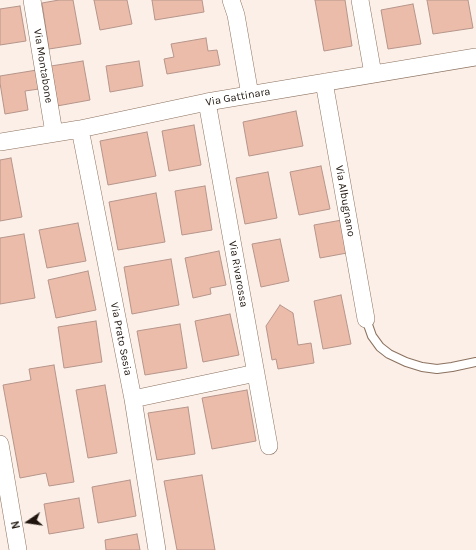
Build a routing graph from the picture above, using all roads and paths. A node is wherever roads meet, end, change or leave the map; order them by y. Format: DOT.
graph roads {
  1 [pos="32,0"];
  2 [pos="231,0"];
  3 [pos="360,0"];
  4 [pos="476,57"];
  5 [pos="372,74"];
  6 [pos="324,82"];
  7 [pos="250,95"];
  8 [pos="207,102"];
  9 [pos="80,129"];
  10 [pos="54,133"];
  11 [pos="0,142"];
  12 [pos="366,319"];
  13 [pos="476,362"];
  14 [pos="256,373"];
  15 [pos="133,398"];
  16 [pos="0,444"];
  17 [pos="269,446"];
  18 [pos="18,550"];
  19 [pos="156,550"];
  1 -- 10 [label="street, Via Montabone"];
  2 -- 7 [label="street"];
  3 -- 5 [label="street"];
  4 -- 5 [label="street, Via Gattinara"];
  5 -- 6 [label="street, Via Gattinara"];
  6 -- 7 [label="street, Via Gattinara"];
  6 -- 12 [label="street, Via Albugnano"];
  7 -- 8 [label="street, Via Gattinara"];
  8 -- 9 [label="street, Via Gattinara"];
  8 -- 14 [label="street, Via Rivarossa"];
  9 -- 10 [label="street, Via Gattinara"];
  9 -- 15 [label="street, Via Prato Sesia"];
  10 -- 11 [label="street, Via Gattinara"];
  12 -- 13 [label="lane"];
  14 -- 15 [label="street"];
  14 -- 17 [label="street, Via Rivarossa"];
  15 -- 19 [label="street, Via Prato Sesia"];
  16 -- 18 [label="street"];
}
